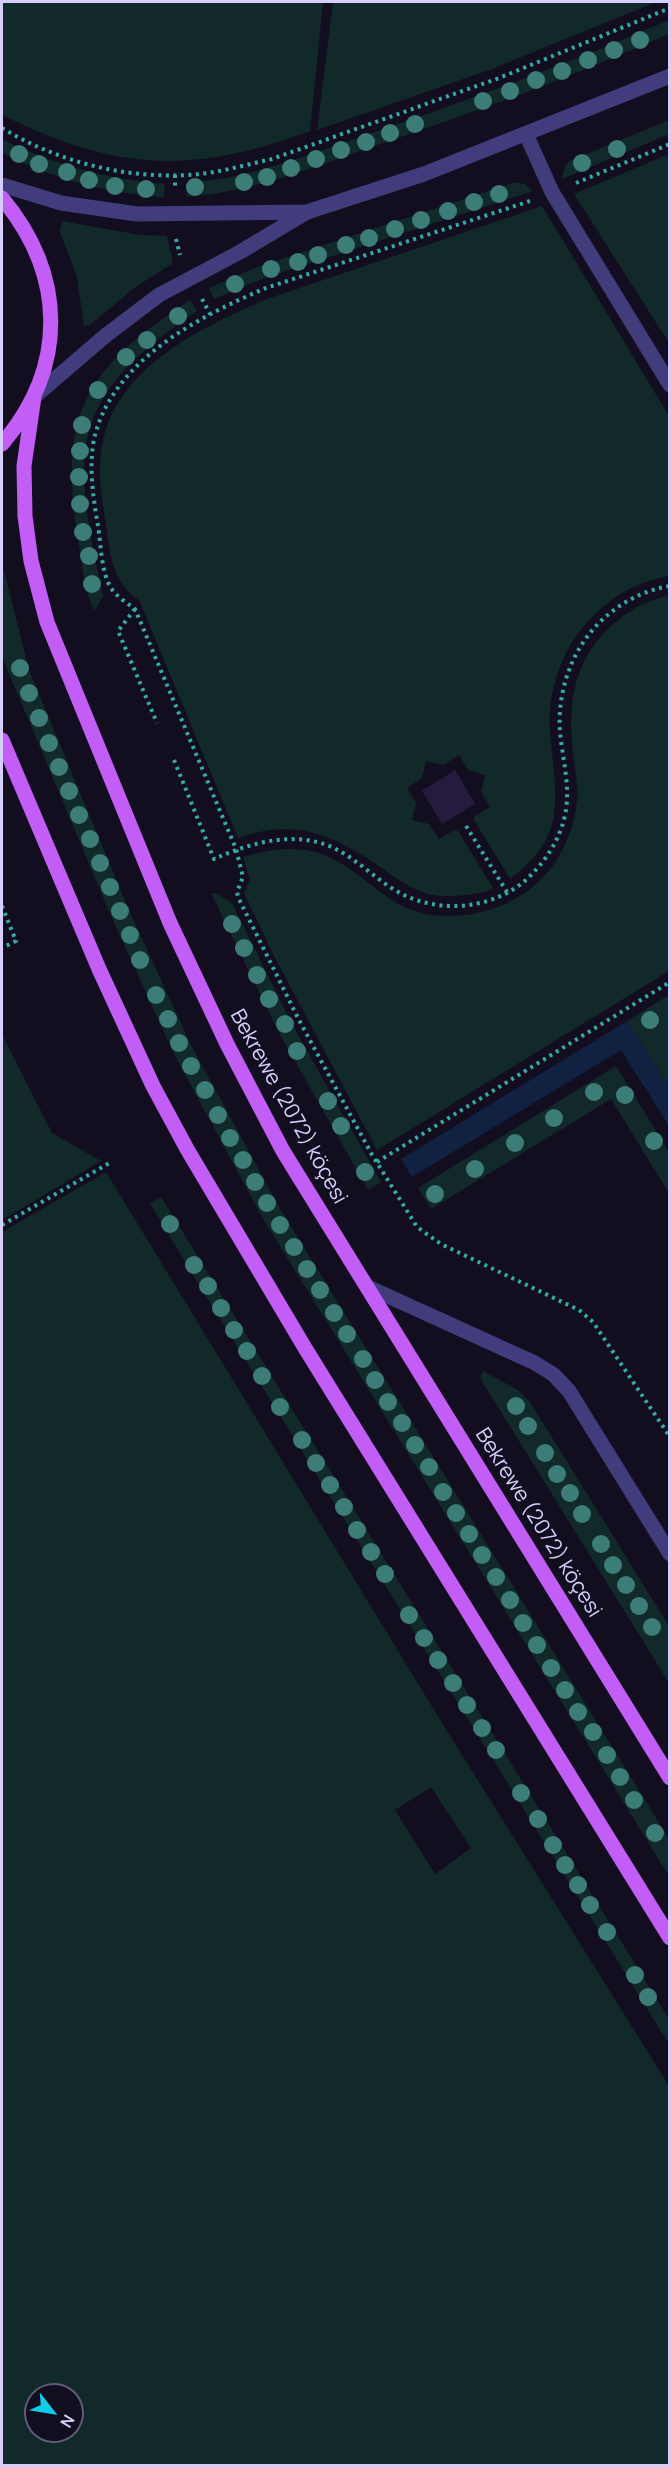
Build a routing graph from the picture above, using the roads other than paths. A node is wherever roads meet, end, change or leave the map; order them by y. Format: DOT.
graph roads {
  1 [pos="669,76"];
  2 [pos="526,134"];
  3 [pos="2,185"];
  4 [pos="2,198"];
  5 [pos="307,212"];
  6 [pos="669,385"];
  7 [pos="34,397"];
  8 [pos="2,444"];
  9 [pos="2,740"];
  10 [pos="368,1287"];
  11 [pos="669,1554"];
  12 [pos="669,1778"];
  13 [pos="669,1938"];
  1 -- 2 [label="street"];
  2 -- 5 [label="street"];
  2 -- 6 [label="street"];
  3 -- 5 [label="street"];
  4 -- 7 [label="main road, Bekrewe (2072) köçesi"];
  5 -- 7 [label="street"];
  7 -- 8 [label="main road, Bekrewe (2072) köçesi"];
  7 -- 10 [label="main road, Bekrewe (2072) köçesi"];
  9 -- 13 [label="main road"];
  10 -- 11 [label="street"];
  10 -- 12 [label="main road, Bekrewe (2072) köçesi"];
}
